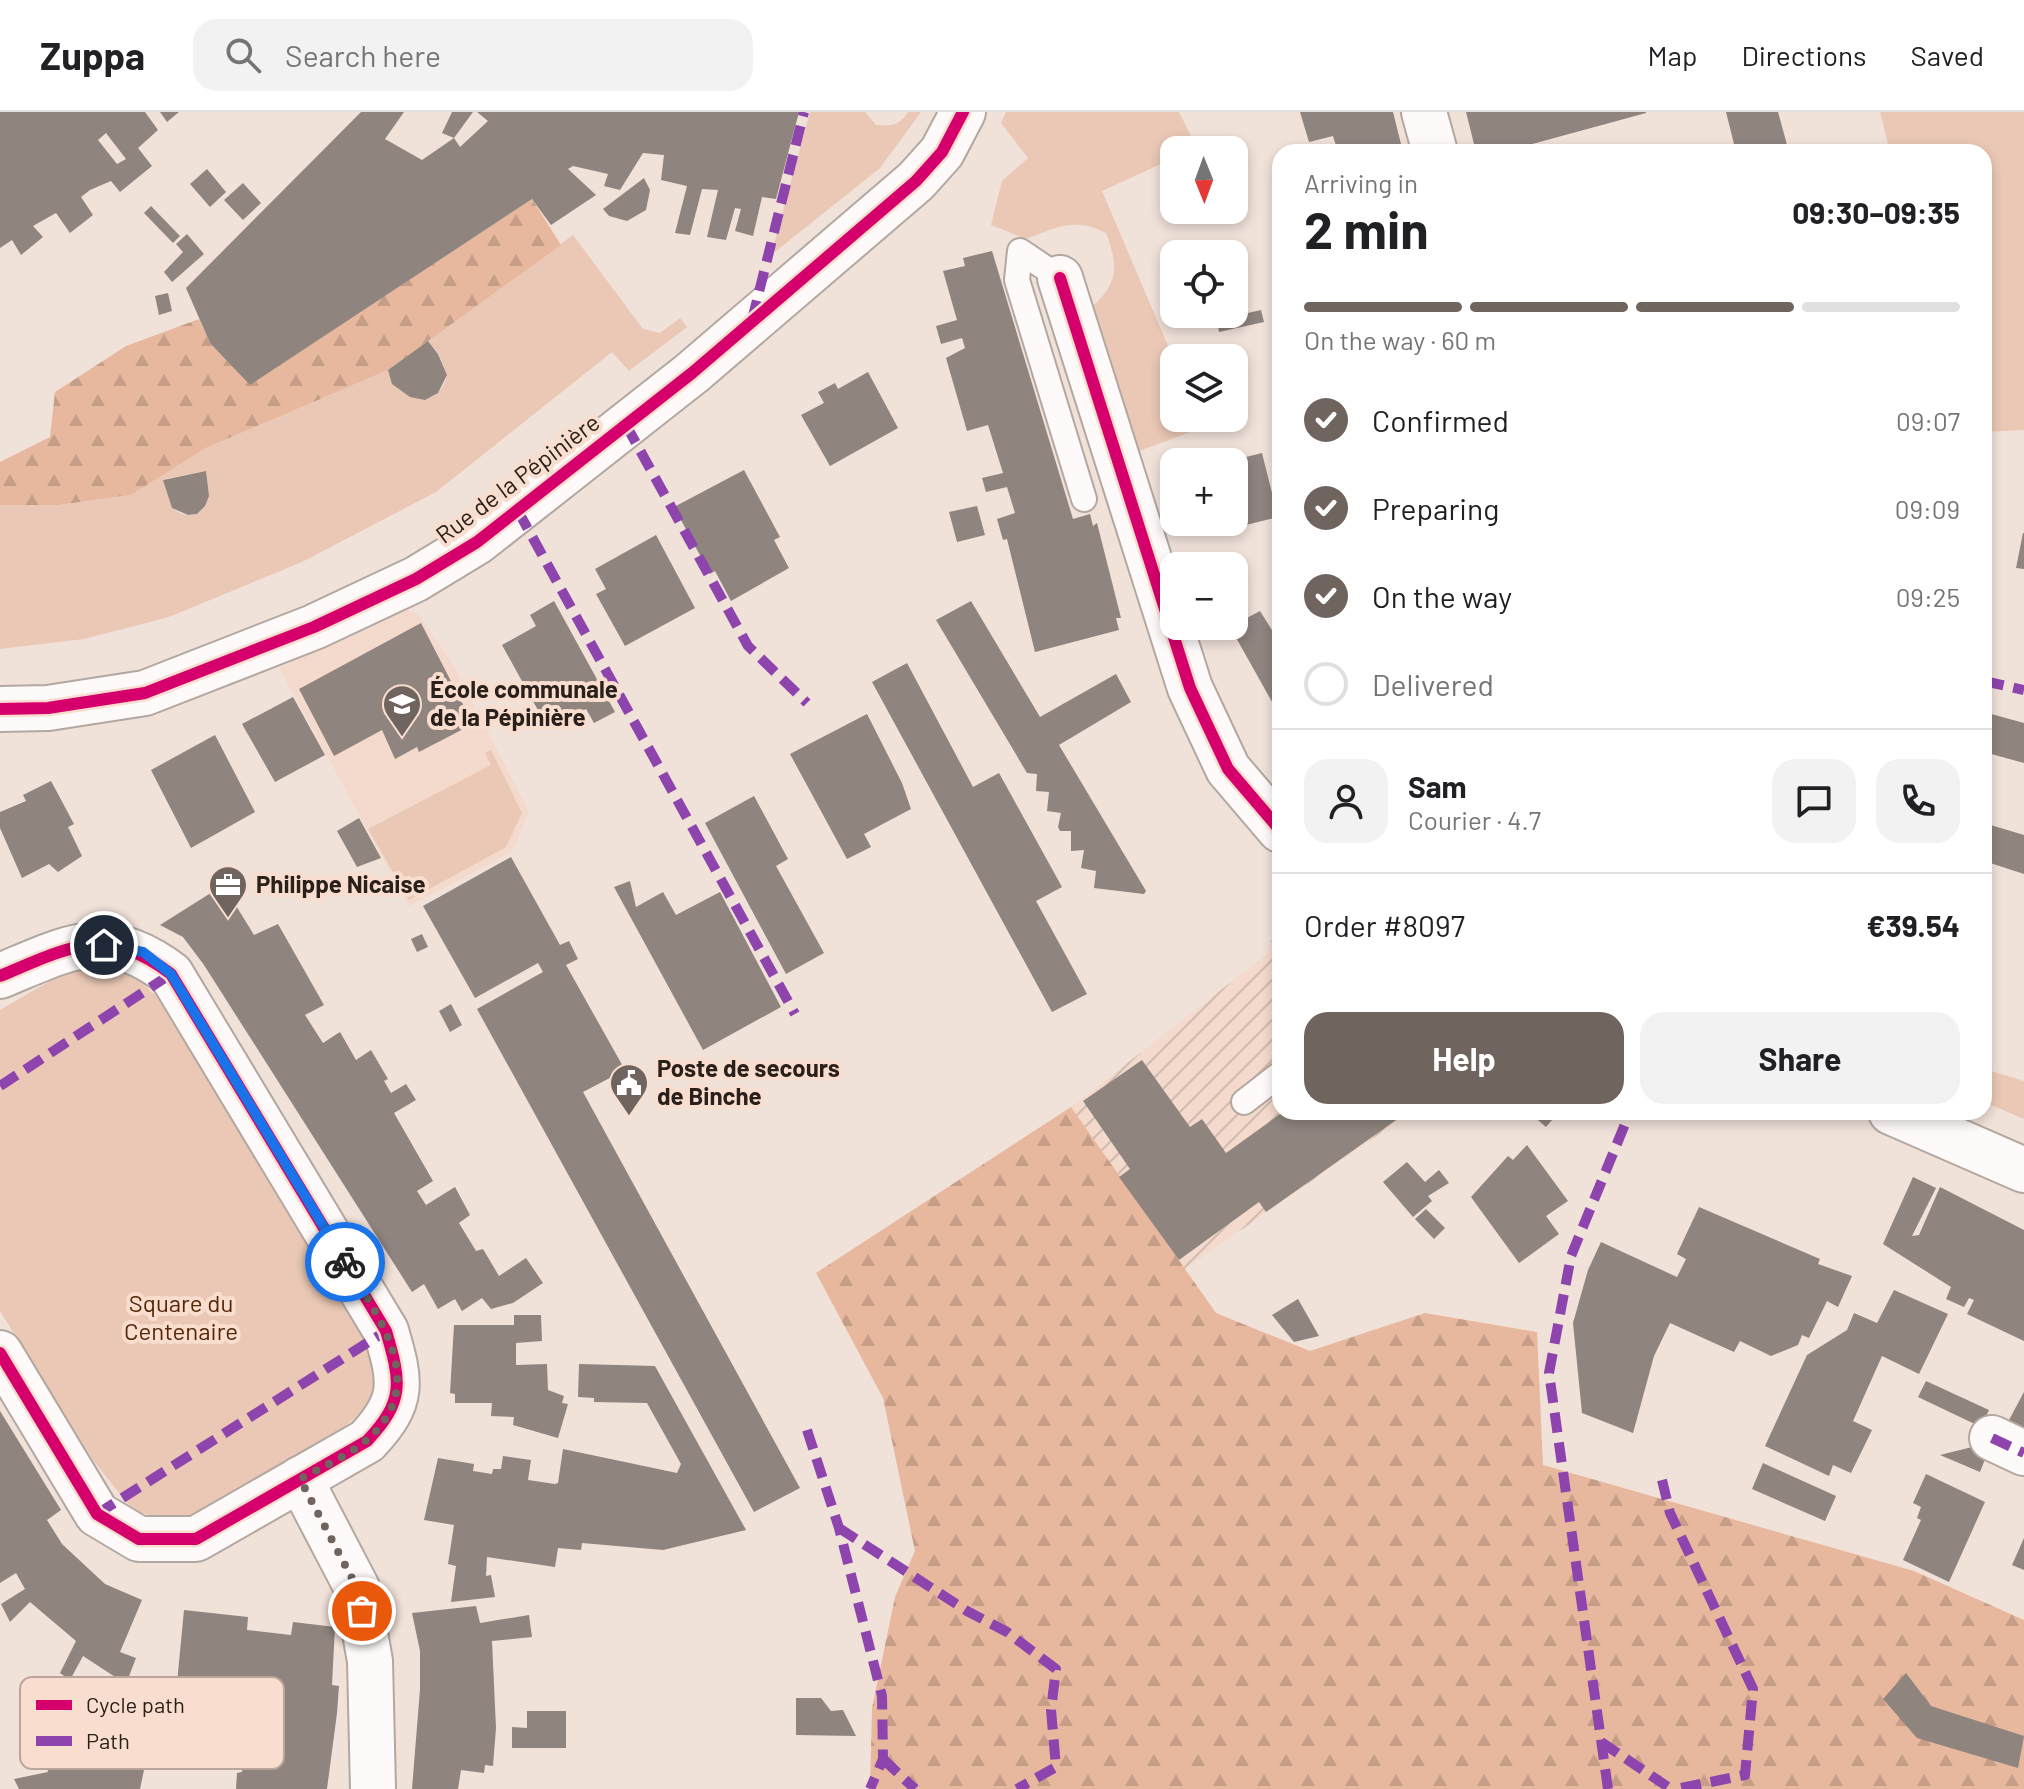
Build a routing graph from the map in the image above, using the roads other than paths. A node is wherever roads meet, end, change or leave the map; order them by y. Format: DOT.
graph roads {
  1 [pos="963,112"];
  2 [pos="1424,112"];
  3 [pos="1433,144"];
  4 [pos="1060,278"];
  5 [pos="1084,499"];
  6 [pos="0,709"];
  7 [pos="1272,821"];
  8 [pos="0,976"];
  9 [pos="1272,1080"];
  10 [pos="1244,1102"];
  11 [pos="1909,1120"];
  12 [pos="2024,1170"];
  13 [pos="0,1353"];
  14 [pos="300,1479"];
  15 [pos="373,1789"];
  1 -- 6 [label="street, Rue de la Pépinière"];
  2 -- 3 [label="street"];
  4 -- 5 [label="lane"];
  4 -- 7 [label="street"];
  8 -- 14 [label="street"];
  9 -- 10 [label="lane"];
  11 -- 12 [label="street"];
  13 -- 14 [label="street"];
  14 -- 15 [label="street"];
}
